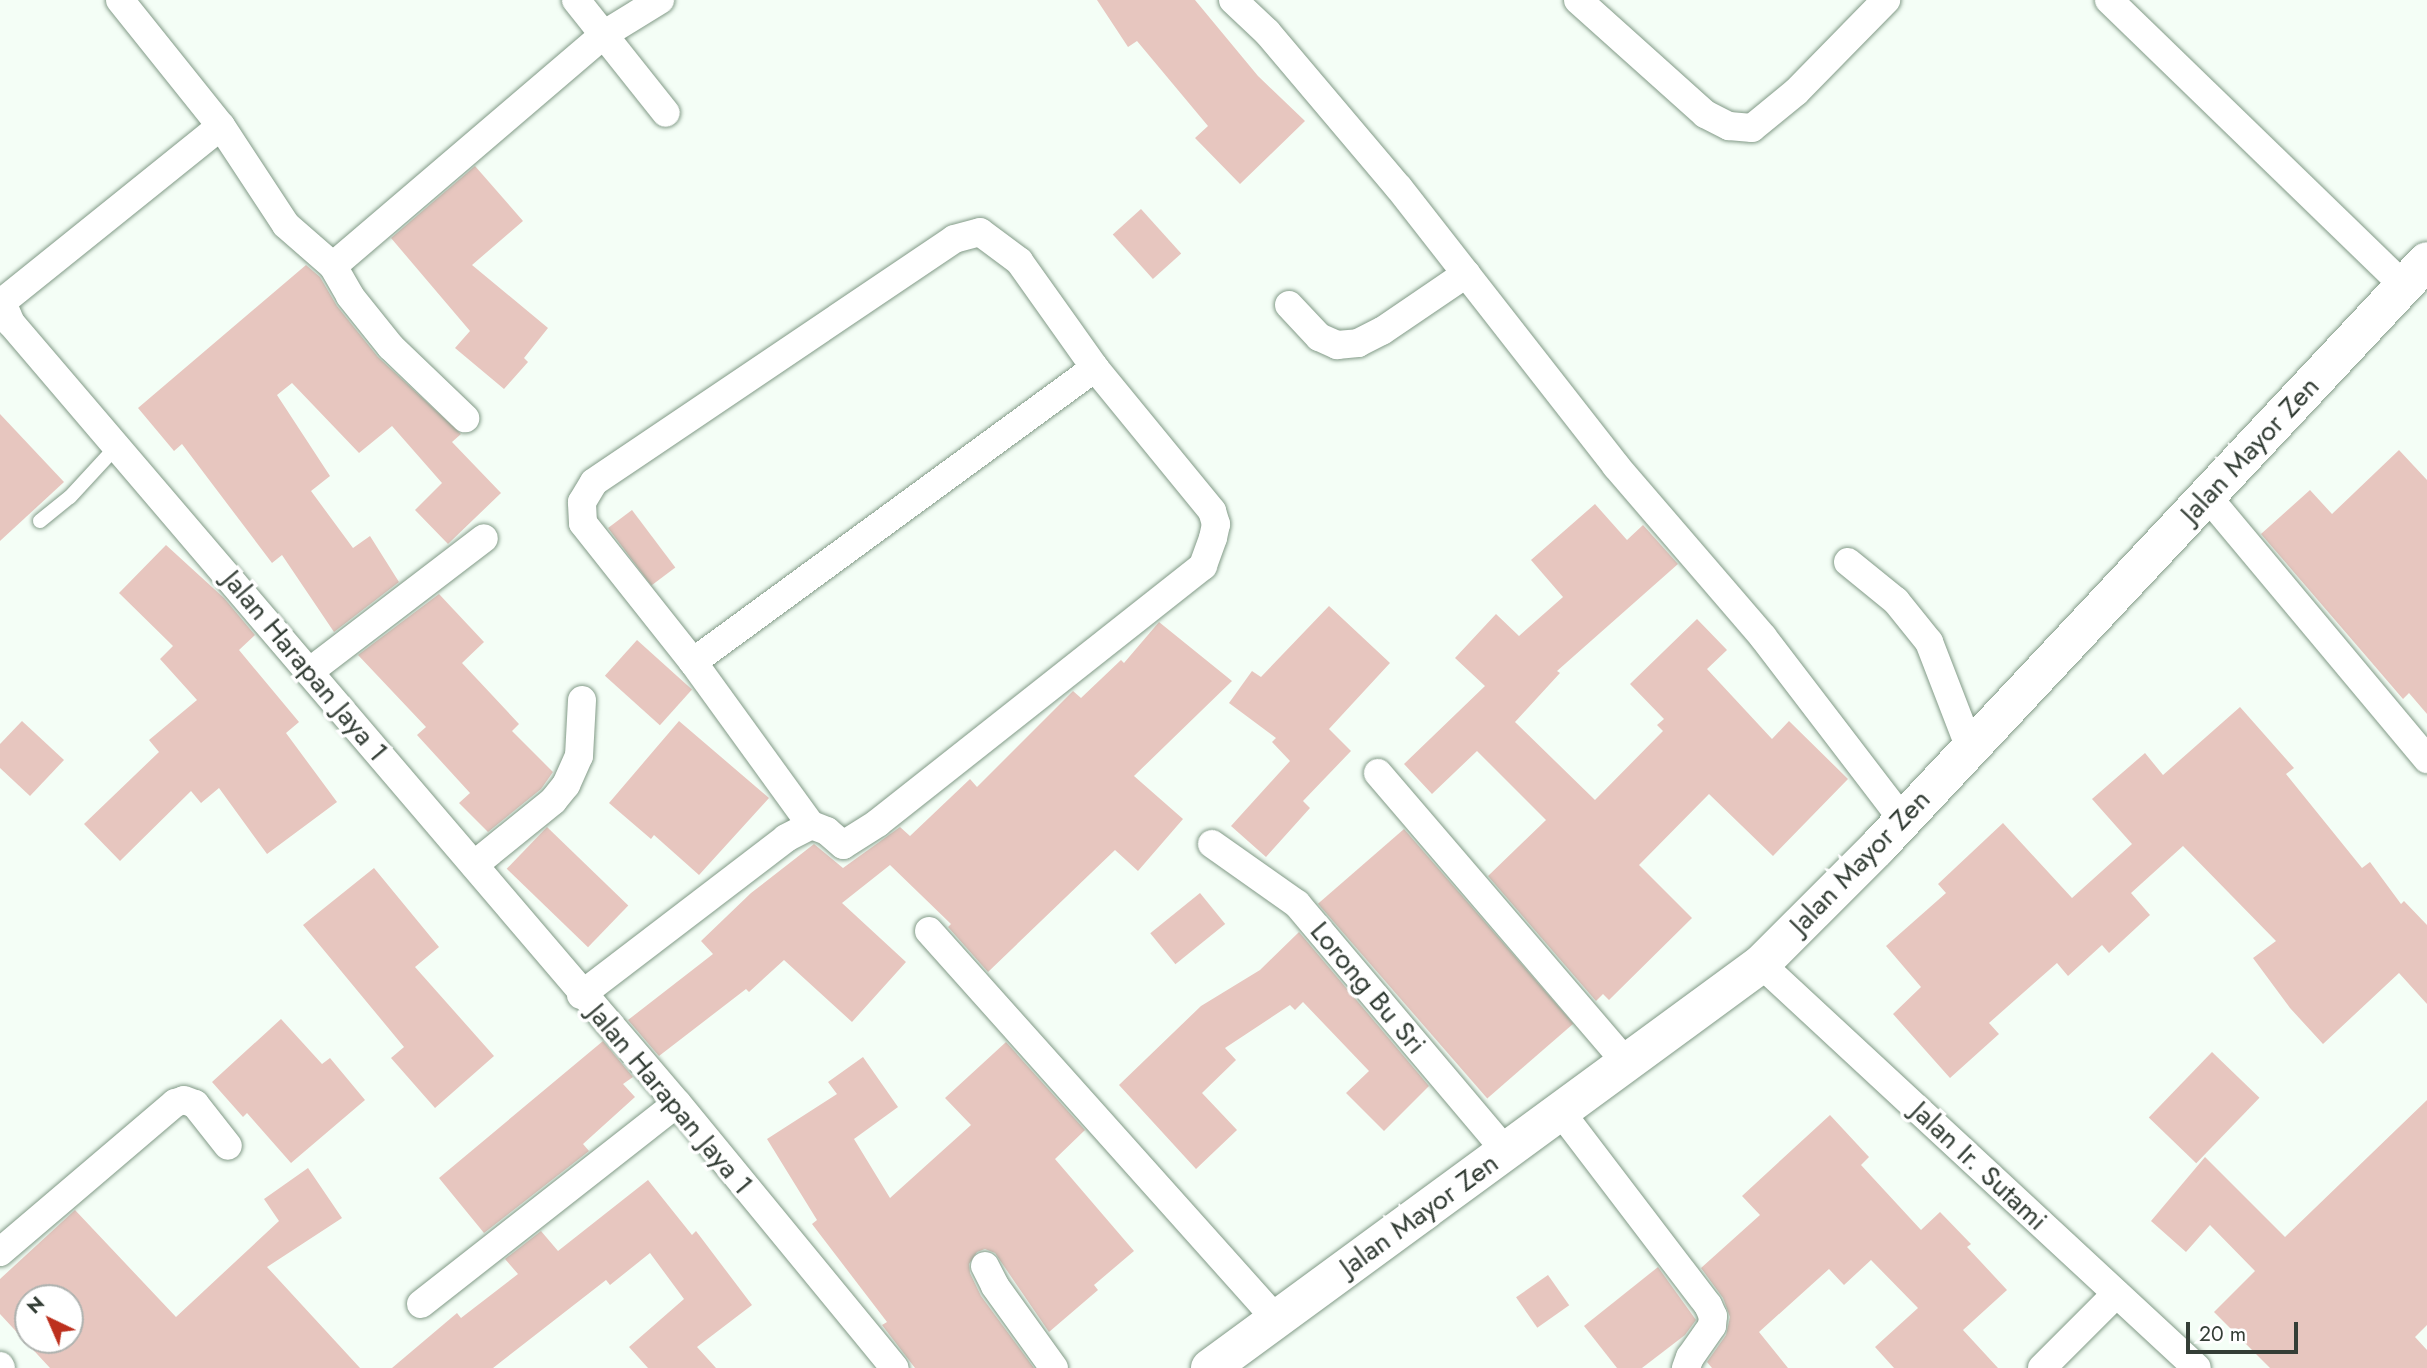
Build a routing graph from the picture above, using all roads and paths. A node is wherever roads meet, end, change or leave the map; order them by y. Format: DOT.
graph roads {
  1 [pos="120,0"];
  2 [pos="576,0"];
  3 [pos="660,0"];
  4 [pos="1233,0"];
  5 [pos="1577,0"];
  6 [pos="1886,0"];
  7 [pos="2109,0"];
  8 [pos="603,36"];
  9 [pos="666,113"];
  10 [pos="221,126"];
  11 [pos="333,267"];
  12 [pos="1466,274"];
  13 [pos="2416,274"];
  14 [pos="1,302"];
  15 [pos="1289,305"];
  16 [pos="1095,368"];
  17 [pos="464,418"];
  18 [pos="117,446"];
  19 [pos="2207,496"];
  20 [pos="40,521"];
  21 [pos="484,538"];
  22 [pos="1848,562"];
  23 [pos="693,662"];
  24 [pos="309,671"];
  25 [pos="582,700"];
  26 [pos="1970,748"];
  27 [pos="2427,759"];
  28 [pos="1378,773"];
  29 [pos="1903,820"];
  30 [pos="811,825"];
  31 [pos="1212,844"];
  32 [pos="474,865"];
  33 [pos="929,931"];
  34 [pos="1761,964"];
  35 [pos="581,995"];
  36 [pos="1625,1061"];
  37 [pos="677,1103"];
  38 [pos="1560,1111"];
  39 [pos="228,1146"];
  40 [pos="1506,1151"];
  41 [pos="0,1252"];
  42 [pos="985,1266"];
  43 [pos="2116,1294"];
  44 [pos="421,1304"];
  45 [pos="1276,1319"];
  46 [pos="895,1368"];
  47 [pos="1054,1368"];
  48 [pos="1210,1368"];
  49 [pos="1686,1368"];
  50 [pos="2042,1368"];
  51 [pos="2197,1368"];
  1 -- 10 [label="street"];
  2 -- 8 [label="street"];
  3 -- 8 [label="street"];
  4 -- 12 [label="street"];
  5 -- 6 [label="street"];
  7 -- 13 [label="street"];
  8 -- 9 [label="street"];
  8 -- 11 [label="street"];
  10 -- 11 [label="street"];
  10 -- 14 [label="street, Jalan Harapan Jaya 1"];
  11 -- 17 [label="street"];
  12 -- 15 [label="street"];
  12 -- 29 [label="street"];
  13 -- 19 [label="street, Jalan Mayor Zen"];
  14 -- 18 [label="street, Jalan Harapan Jaya 1"];
  16 -- 23 [label="street"];
  16 -- 23 [label="street"];
  16 -- 30 [label="street"];
  18 -- 20 [label="lane"];
  18 -- 24 [label="street, Jalan Harapan Jaya 1"];
  19 -- 26 [label="street, Jalan Mayor Zen"];
  19 -- 27 [label="street"];
  21 -- 24 [label="street"];
  22 -- 26 [label="street"];
  23 -- 30 [label="street"];
  24 -- 32 [label="street, Jalan Harapan Jaya 1"];
  25 -- 32 [label="street"];
  26 -- 29 [label="street, Jalan Mayor Zen"];
  28 -- 36 [label="street"];
  29 -- 34 [label="street, Jalan Mayor Zen"];
  30 -- 35 [label="street"];
  31 -- 40 [label="street, Lorong Bu Sri"];
  32 -- 35 [label="street, Jalan Harapan Jaya 1"];
  33 -- 45 [label="street"];
  34 -- 36 [label="street, Jalan Mayor Zen"];
  34 -- 43 [label="street, Jalan Ir. Sutami"];
  35 -- 37 [label="street, Jalan Harapan Jaya 1"];
  36 -- 38 [label="street, Jalan Mayor Zen"];
  37 -- 44 [label="street"];
  37 -- 46 [label="street, Jalan Harapan Jaya 1"];
  38 -- 40 [label="street, Jalan Mayor Zen"];
  38 -- 49 [label="street"];
  39 -- 41 [label="street"];
  40 -- 45 [label="street, Jalan Mayor Zen"];
  42 -- 47 [label="street"];
  43 -- 50 [label="street"];
  43 -- 51 [label="street, Jalan Ir. Sutami"];
  45 -- 48 [label="street, Jalan Mayor Zen"];
}
